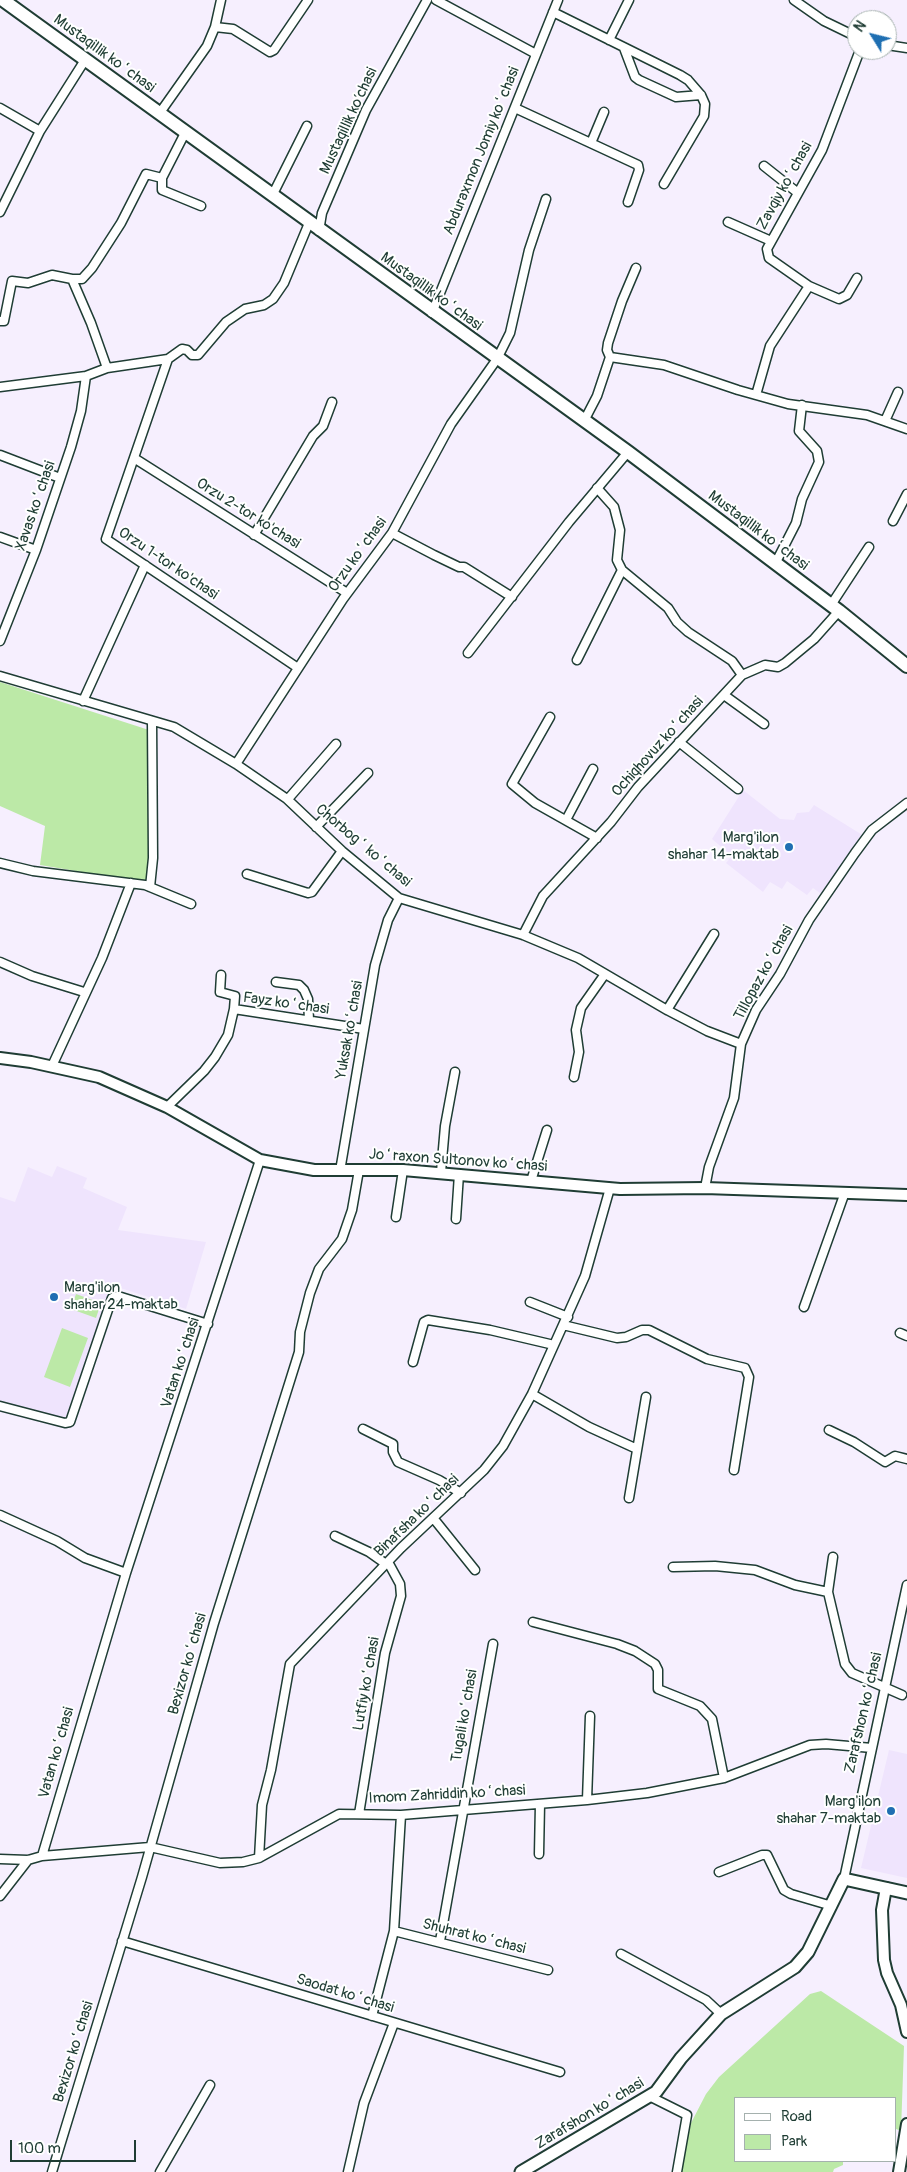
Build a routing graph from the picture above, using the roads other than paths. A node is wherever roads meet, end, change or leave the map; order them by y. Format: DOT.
graph roads {
  1 [pos="3,0"];
  2 [pos="221,0"];
  3 [pos="308,0"];
  4 [pos="427,0"];
  5 [pos="436,0"];
  6 [pos="558,0"];
  7 [pos="629,0"];
  8 [pos="794,0"];
  9 [pos="553,12"];
  10 [pos="215,27"];
  11 [pos="847,32"];
  12 [pos="609,40"];
  13 [pos="624,48"];
  14 [pos="536,54"];
  15 [pos="85,60"];
  16 [pos="856,60"];
  17 [pos="701,95"];
  18 [pos="0,108"];
  19 [pos="515,108"];
  20 [pos="604,112"];
  21 [pos="159,114"];
  22 [pos="307,126"];
  23 [pos="40,131"];
  24 [pos="185,133"];
  25 [pos="591,143"];
  26 [pos="764,166"];
  27 [pos="162,178"];
  28 [pos="664,184"];
  29 [pos="798,193"];
  30 [pos="272,196"];
  31 [pos="546,199"];
  32 [pos="628,202"];
  33 [pos="201,206"];
  34 [pos="0,212"];
  35 [pos="728,222"];
  36 [pos="314,227"];
  37 [pos="771,241"];
  38 [pos="636,268"];
  39 [pos="856,278"];
  40 [pos="72,279"];
  41 [pos="809,286"];
  42 [pos="432,313"];
  43 [pos="0,321"];
  44 [pos="610,357"];
  45 [pos="168,359"];
  46 [pos="497,359"];
  47 [pos="106,368"];
  48 [pos="86,376"];
  49 [pos="0,387"];
  50 [pos="898,392"];
  51 [pos="756,395"];
  52 [pos="332,402"];
  53 [pos="802,405"];
  54 [pos="584,420"];
  55 [pos="885,421"];
  56 [pos="907,429"];
  57 [pos="628,452"];
  58 [pos="0,455"];
  59 [pos="134,458"];
  60 [pos="60,478"];
  61 [pos="597,488"];
  62 [pos="907,494"];
  63 [pos="893,521"];
  64 [pos="392,533"];
  65 [pos="254,535"];
  66 [pos="0,536"];
  67 [pos="869,547"];
  68 [pos="36,550"];
  69 [pos="775,564"];
  70 [pos="145,565"];
  71 [pos="622,570"];
  72 [pos="348,594"];
  73 [pos="512,597"];
  74 [pos="835,608"];
  75 [pos="0,641"];
  76 [pos="468,653"];
  77 [pos="907,655"];
  78 [pos="577,660"];
  79 [pos="907,666"];
  80 [pos="298,668"];
  81 [pos="742,675"];
  82 [pos="0,676"];
  83 [pos="724,695"];
  84 [pos="83,701"];
  85 [pos="550,717"];
  86 [pos="152,721"];
  87 [pos="764,724"];
  88 [pos="679,742"];
  89 [pos="336,744"];
  90 [pos="236,764"];
  91 [pos="593,769"];
  92 [pos="368,773"];
  93 [pos="738,789"];
  94 [pos="288,799"];
  95 [pos="907,804"];
  96 [pos="566,820"];
  97 [pos="316,826"];
  98 [pos="597,838"];
  99 [pos="342,851"];
  100 [pos="0,863"];
  101 [pos="248,874"];
  102 [pos="131,883"];
  103 [pos="150,887"];
  104 [pos="399,898"];
  105 [pos="191,904"];
  106 [pos="714,934"];
  107 [pos="523,935"];
  108 [pos="0,962"];
  109 [pos="221,974"];
  110 [pos="605,974"];
  111 [pos="276,982"];
  112 [pos="84,992"];
  113 [pos="234,1009"];
  114 [pos="667,1010"];
  115 [pos="309,1020"];
  116 [pos="364,1029"];
  117 [pos="741,1044"];
  118 [pos="0,1058"];
  119 [pos="52,1066"];
  120 [pos="455,1072"];
  121 [pos="574,1078"];
  122 [pos="167,1107"];
  123 [pos="547,1130"];
  124 [pos="260,1160"];
  125 [pos="359,1170"];
  126 [pos="403,1170"];
  127 [pos="340,1171"];
  128 [pos="441,1172"];
  129 [pos="459,1174"];
  130 [pos="531,1181"];
  131 [pos="610,1188"];
  132 [pos="705,1188"];
  133 [pos="844,1194"];
  134 [pos="907,1195"];
  135 [pos="396,1217"];
  136 [pos="456,1219"];
  137 [pos="530,1302"];
  138 [pos="804,1307"];
  139 [pos="568,1317"];
  140 [pos="208,1324"];
  141 [pos="564,1325"];
  142 [pos="554,1345"];
  143 [pos="413,1362"];
  144 [pos="532,1394"];
  145 [pos="646,1397"];
  146 [pos="0,1406"];
  147 [pos="363,1429"];
  148 [pos="829,1430"];
  149 [pos="637,1449"];
  150 [pos="907,1460"];
  151 [pos="734,1470"];
  152 [pos="461,1493"];
  153 [pos="629,1498"];
  154 [pos="0,1515"];
  155 [pos="434,1519"];
  156 [pos="335,1536"];
  157 [pos="833,1557"];
  158 [pos="387,1563"];
  159 [pos="673,1567"];
  160 [pos="475,1570"];
  161 [pos="126,1573"];
  162 [pos="907,1585"];
  163 [pos="828,1592"];
  164 [pos="533,1622"];
  165 [pos="493,1644"];
  166 [pos="886,1688"];
  167 [pos="902,1695"];
  168 [pos="590,1716"];
  169 [pos="872,1748"];
  170 [pos="724,1778"];
  171 [pos="587,1800"];
  172 [pos="540,1804"];
  173 [pos="462,1810"];
  174 [pos="359,1814"];
  175 [pos="401,1815"];
  176 [pos="150,1847"];
  177 [pos="539,1854"];
  178 [pos="42,1856"];
  179 [pos="259,1858"];
  180 [pos="0,1859"];
  181 [pos="28,1860"];
  182 [pos="719,1872"];
  183 [pos="844,1879"];
  184 [pos="886,1888"];
  185 [pos="907,1893"];
  186 [pos="0,1896"];
  187 [pos="832,1906"];
  188 [pos="394,1931"];
  189 [pos="122,1941"];
  190 [pos="440,1941"];
  191 [pos="622,1954"];
  192 [pos="548,1970"];
  193 [pos="721,2014"];
  194 [pos="372,2016"];
  195 [pos="394,2023"];
  196 [pos="907,2032"];
  197 [pos="560,2072"];
  198 [pos="210,2085"];
  199 [pos="649,2096"];
  200 [pos="907,2124"];
  201 [pos="52,2172"];
  202 [pos="160,2172"];
  203 [pos="348,2172"];
  204 [pos="521,2172"];
  205 [pos="677,2172"];
  206 [pos="899,2172"];
  1 -- 15 [label="main road, Mustaqillik koʻchasi"];
  2 -- 10 [label="street"];
  3 -- 10 [label="street"];
  4 -- 36 [label="street, Mustaqillik ko‘chasi"];
  5 -- 14 [label="street"];
  6 -- 9 [label="street, Abduraxmon Jomiy koʻchasi"];
  7 -- 12 [label="street"];
  8 -- 11 [label="street"];
  9 -- 12 [label="street"];
  9 -- 14 [label="street, Abduraxmon Jomiy koʻchasi"];
  10 -- 21 [label="street"];
  12 -- 13 [label="street"];
  13 -- 17 [label="street"];
  13 -- 17 [label="street"];
  14 -- 19 [label="street, Abduraxmon Jomiy koʻchasi"];
  15 -- 21 [label="main road, Mustaqillik koʻchasi"];
  15 -- 23 [label="street"];
  16 -- 29 [label="street, Zavqiy koʻchasi"];
  17 -- 28 [label="street"];
  18 -- 23 [label="street"];
  19 -- 25 [label="street"];
  19 -- 42 [label="street, Abduraxmon Jomiy koʻchasi"];
  20 -- 25 [label="street"];
  21 -- 24 [label="main road, Mustaqillik koʻchasi"];
  22 -- 30 [label="street"];
  23 -- 34 [label="street"];
  24 -- 27 [label="street"];
  24 -- 30 [label="main road, Mustaqillik koʻchasi"];
  25 -- 32 [label="street"];
  26 -- 29 [label="street"];
  27 -- 33 [label="street"];
  27 -- 40 [label="street"];
  29 -- 37 [label="street, Zavqiy koʻchasi"];
  30 -- 36 [label="main road, Mustaqillik koʻchasi"];
  31 -- 46 [label="street, Orzu koʻchasi"];
  35 -- 37 [label="street"];
  36 -- 42 [label="main road, Mustaqillik koʻchasi"];
  36 -- 45 [label="street, Mustaqillik ko‘chasi"];
  37 -- 41 [label="street, Zavqiy koʻchasi"];
  38 -- 44 [label="street"];
  39 -- 41 [label="street"];
  40 -- 43 [label="street"];
  40 -- 47 [label="street"];
  41 -- 51 [label="street"];
  42 -- 46 [label="main road, Mustaqillik koʻchasi"];
  44 -- 51 [label="street"];
  44 -- 54 [label="street"];
  45 -- 47 [label="street, Mustaqillik ko‘chasi"];
  45 -- 59 [label="street, Orzu 1-tor ko'chasi"];
  46 -- 54 [label="main road, Mustaqillik koʻchasi"];
  46 -- 64 [label="street, Orzu koʻchasi"];
  47 -- 48 [label="street, Mustaqillik ko‘chasi"];
  48 -- 49 [label="street, Mustaqillik ko‘chasi"];
  48 -- 60 [label="street, Xavas koʻchasi"];
  50 -- 55 [label="street"];
  51 -- 53 [label="street"];
  52 -- 65 [label="street"];
  53 -- 55 [label="street"];
  53 -- 69 [label="street"];
  54 -- 57 [label="main road, Mustaqillik koʻchasi"];
  55 -- 56 [label="street"];
  57 -- 61 [label="street"];
  57 -- 69 [label="main road, Mustaqillik koʻchasi"];
  58 -- 60 [label="street"];
  59 -- 65 [label="street, Orzu 2-tor ko'chasi"];
  59 -- 70 [label="street, Orzu 1-tor ko'chasi"];
  60 -- 68 [label="street, Xavas koʻchasi"];
  61 -- 71 [label="street"];
  61 -- 73 [label="street"];
  62 -- 63 [label="street"];
  64 -- 72 [label="street, Orzu koʻchasi"];
  64 -- 73 [label="street"];
  65 -- 72 [label="street, Orzu 2-tor ko'chasi"];
  66 -- 68 [label="street"];
  67 -- 74 [label="street, Ochiqhovuz koʻchasi"];
  68 -- 75 [label="street, Xavas koʻchasi"];
  69 -- 74 [label="main road, Mustaqillik koʻchasi"];
  70 -- 80 [label="street, Orzu 1-tor ko'chasi"];
  70 -- 84 [label="street"];
  71 -- 78 [label="street"];
  71 -- 81 [label="street"];
  72 -- 80 [label="street, Orzu koʻchasi"];
  73 -- 76 [label="street"];
  74 -- 77 [label="main road, Mustaqillik koʻchasi"];
  74 -- 79 [label="main road, Mustaqillik koʻchasi"];
  74 -- 81 [label="street, Ochiqhovuz koʻchasi"];
  80 -- 90 [label="street, Orzu koʻchasi"];
  81 -- 83 [label="street, Ochiqhovuz koʻchasi"];
  82 -- 84 [label="street, Chorbogʻ koʻchasi"];
  83 -- 87 [label="street"];
  83 -- 88 [label="street, Ochiqhovuz koʻchasi"];
  84 -- 86 [label="street, Chorbogʻ koʻchasi"];
  85 -- 96 [label="street"];
  86 -- 90 [label="street, Chorbogʻ koʻchasi"];
  86 -- 103 [label="street"];
  88 -- 93 [label="street"];
  88 -- 98 [label="street, Ochiqhovuz koʻchasi"];
  89 -- 94 [label="street"];
  90 -- 94 [label="street, Chorbogʻ koʻchasi"];
  91 -- 96 [label="street"];
  92 -- 97 [label="street"];
  94 -- 97 [label="street, Chorbogʻ koʻchasi"];
  95 -- 117 [label="street, Tillopaz koʻchasi"];
  96 -- 98 [label="street"];
  97 -- 99 [label="street, Chorbogʻ koʻchasi"];
  98 -- 107 [label="street, Ochiqhovuz koʻchasi"];
  99 -- 101 [label="street"];
  99 -- 104 [label="street, Chorbogʻ koʻchasi"];
  100 -- 102 [label="street"];
  102 -- 103 [label="street"];
  102 -- 112 [label="street"];
  103 -- 105 [label="street"];
  104 -- 107 [label="street, Chorbogʻ koʻchasi"];
  104 -- 116 [label="street, Yuksak koʻchasi"];
  106 -- 114 [label="street"];
  107 -- 110 [label="street, Chorbogʻ koʻchasi"];
  108 -- 112 [label="street"];
  109 -- 113 [label="street"];
  110 -- 114 [label="street, Chorbogʻ koʻchasi"];
  110 -- 121 [label="street"];
  111 -- 115 [label="street"];
  112 -- 119 [label="street"];
  113 -- 115 [label="street, Fayz koʻchasi"];
  113 -- 122 [label="street, Fayz koʻchasi"];
  114 -- 117 [label="street, Chorbogʻ koʻchasi"];
  115 -- 116 [label="street, Fayz koʻchasi"];
  116 -- 127 [label="street, Yuksak koʻchasi"];
  117 -- 132 [label="street, Tillopaz koʻchasi"];
  118 -- 119 [label="street, Joʻraxon Sultonov koʻchasi"];
  119 -- 122 [label="street, Joʻraxon Sultonov koʻchasi"];
  120 -- 128 [label="street"];
  122 -- 124 [label="street, Joʻraxon Sultonov koʻchasi"];
  123 -- 130 [label="street"];
  124 -- 127 [label="street, Joʻraxon Sultonov koʻchasi"];
  124 -- 140 [label="street, Vatan koʻchasi"];
  125 -- 126 [label="street, Joʻraxon Sultonov koʻchasi"];
  125 -- 127 [label="street, Joʻraxon Sultonov koʻchasi"];
  125 -- 176 [label="street, Bexizor koʻchasi"];
  126 -- 128 [label="street, Joʻraxon Sultonov koʻchasi"];
  126 -- 135 [label="street"];
  128 -- 129 [label="street, Joʻraxon Sultonov koʻchasi"];
  129 -- 130 [label="street, Joʻraxon Sultonov koʻchasi"];
  129 -- 136 [label="street"];
  130 -- 131 [label="street, Joʻraxon Sultonov koʻchasi"];
  131 -- 132 [label="street, Joʻraxon Sultonov koʻchasi"];
  131 -- 139 [label="street, Binafsha koʻchasi"];
  132 -- 133 [label="street, Joʻraxon Sultonov koʻchasi"];
  133 -- 134 [label="street, Joʻraxon Sultonov koʻchasi"];
  133 -- 138 [label="street"];
  137 -- 139 [label="street"];
  139 -- 141 [label="street, Binafsha koʻchasi"];
  140 -- 146 [label="street"];
  140 -- 161 [label="street, Vatan koʻchasi"];
  141 -- 142 [label="street, Binafsha koʻchasi"];
  141 -- 151 [label="street"];
  142 -- 143 [label="street"];
  142 -- 144 [label="street, Binafsha koʻchasi"];
  144 -- 149 [label="street"];
  144 -- 152 [label="street, Binafsha koʻchasi"];
  145 -- 149 [label="street"];
  147 -- 152 [label="street"];
  148 -- 150 [label="street"];
  149 -- 153 [label="street"];
  152 -- 155 [label="street, Binafsha koʻchasi"];
  154 -- 161 [label="street"];
  155 -- 158 [label="street, Binafsha koʻchasi"];
  155 -- 160 [label="street"];
  156 -- 158 [label="street"];
  157 -- 163 [label="street"];
  158 -- 174 [label="street, Lutfiy koʻchasi"];
  158 -- 179 [label="street, Binafsha koʻchasi"];
  159 -- 163 [label="street"];
  161 -- 178 [label="street, Vatan koʻchasi"];
  162 -- 166 [label="street, Zarafshon koʻchasi"];
  163 -- 166 [label="street"];
  164 -- 170 [label="street"];
  165 -- 173 [label="street, Tugali koʻchasi"];
  166 -- 167 [label="street"];
  166 -- 169 [label="street, Zarafshon koʻchasi"];
  168 -- 171 [label="street"];
  169 -- 170 [label="street, Imom Zahriddin koʻchasi"];
  169 -- 183 [label="street, Zarafshon koʻchasi"];
  170 -- 171 [label="street, Imom Zahriddin koʻchasi"];
  171 -- 172 [label="street, Imom Zahriddin koʻchasi"];
  172 -- 173 [label="street, Imom Zahriddin koʻchasi"];
  172 -- 177 [label="street"];
  173 -- 175 [label="street, Imom Zahriddin koʻchasi"];
  173 -- 190 [label="street, Tugali koʻchasi"];
  174 -- 175 [label="street, Imom Zahriddin koʻchasi"];
  174 -- 179 [label="street, Imom Zahriddin koʻchasi"];
  175 -- 188 [label="street"];
  176 -- 178 [label="street, Imom Zahriddin koʻchasi"];
  176 -- 179 [label="street, Imom Zahriddin koʻchasi"];
  176 -- 189 [label="street, Bexizor koʻchasi"];
  178 -- 181 [label="street, Imom Zahriddin koʻchasi"];
  180 -- 181 [label="street, Imom Zahriddin koʻchasi"];
  181 -- 186 [label="street"];
  182 -- 187 [label="street"];
  183 -- 184 [label="main road"];
  183 -- 187 [label="main road, Zarafshon koʻchasi"];
  184 -- 185 [label="main road"];
  184 -- 196 [label="street"];
  187 -- 193 [label="main road, Zarafshon koʻchasi"];
  188 -- 190 [label="street, Shuhrat koʻchasi"];
  188 -- 194 [label="street"];
  189 -- 194 [label="street, Saodat koʻchasi"];
  189 -- 201 [label="street, Bexizor koʻchasi"];
  190 -- 192 [label="street, Shuhrat koʻchasi"];
  191 -- 193 [label="street"];
  193 -- 199 [label="main road, Zarafshon koʻchasi"];
  194 -- 195 [label="street, Saodat koʻchasi"];
  195 -- 197 [label="street, Saodat koʻchasi"];
  195 -- 203 [label="street"];
  198 -- 202 [label="street"];
  199 -- 204 [label="main road, Zarafshon koʻchasi"];
  199 -- 205 [label="street"];
  200 -- 206 [label="street"];
}
